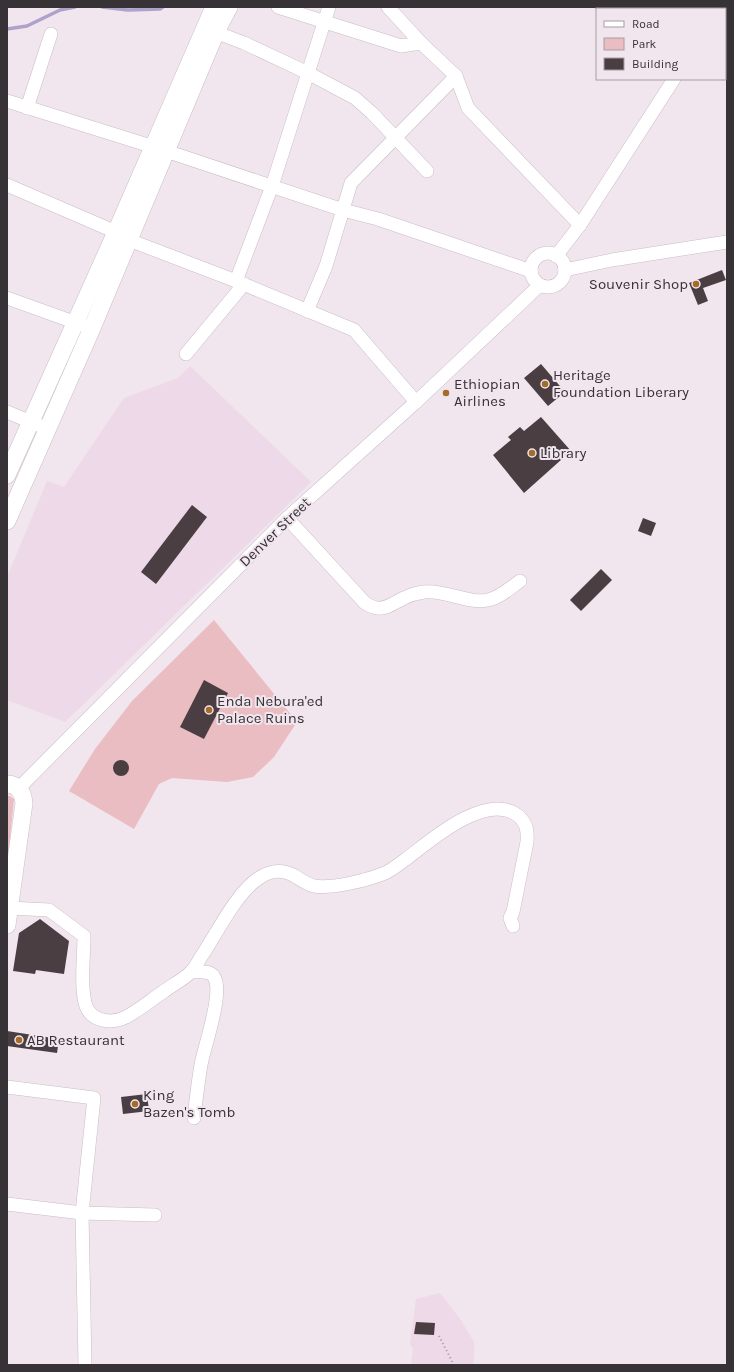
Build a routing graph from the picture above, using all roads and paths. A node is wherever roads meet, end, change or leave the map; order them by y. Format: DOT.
graph roads {
  1 [pos="214,7"];
  2 [pos="229,7"];
  3 [pos="278,7"];
  4 [pos="329,7"];
  5 [pos="388,7"];
  6 [pos="325,22"];
  7 [pos="211,30"];
  8 [pos="51,34"];
  9 [pos="421,43"];
  10 [pos="308,73"];
  11 [pos="456,76"];
  12 [pos="673,80"];
  13 [pos="7,102"];
  14 [pos="27,108"];
  15 [pos="396,138"];
  16 [pos="160,150"];
  17 [pos="427,171"];
  18 [pos="7,185"];
  19 [pos="272,186"];
  20 [pos="343,210"];
  21 [pos="580,225"];
  22 [pos="123,236"];
  23 [pos="727,242"];
  24 [pos="556,256"];
  25 [pos="565,270"];
  26 [pos="531,271"];
  27 [pos="240,283"];
  28 [pos="540,285"];
  29 [pos="7,298"];
  30 [pos="307,311"];
  31 [pos="75,322"];
  32 [pos="92,328"];
  33 [pos="186,354"];
  34 [pos="416,402"];
  35 [pos="7,412"];
  36 [pos="31,422"];
  37 [pos="48,429"];
  38 [pos="7,475"];
  39 [pos="287,518"];
  40 [pos="7,522"];
  41 [pos="520,582"];
  42 [pos="13,786"];
  43 [pos="9,908"];
  44 [pos="7,925"];
  45 [pos="513,926"];
  46 [pos="191,972"];
  47 [pos="7,1087"];
  48 [pos="194,1118"];
  49 [pos="7,1204"];
  50 [pos="82,1213"];
  51 [pos="156,1215"];
  52 [pos="439,1336"];
  53 [pos="85,1365"];
  54 [pos="454,1365"];
  1 -- 7 [label="main road"];
  2 -- 7 [label="main road"];
  3 -- 6 [label="street"];
  4 -- 6 [label="street"];
  5 -- 9 [label="street"];
  6 -- 9 [label="street"];
  6 -- 10 [label="street"];
  7 -- 10 [label="street"];
  7 -- 16 [label="main road"];
  8 -- 14 [label="street"];
  9 -- 11 [label="street"];
  10 -- 15 [label="street"];
  10 -- 19 [label="street"];
  11 -- 15 [label="street"];
  11 -- 21 [label="street"];
  12 -- 21 [label="street"];
  13 -- 14 [label="street"];
  14 -- 16 [label="street"];
  15 -- 17 [label="street"];
  15 -- 20 [label="street"];
  16 -- 19 [label="street"];
  16 -- 22 [label="main road"];
  18 -- 22 [label="street"];
  19 -- 20 [label="street"];
  19 -- 27 [label="street"];
  20 -- 26 [label="street"];
  20 -- 30 [label="street"];
  21 -- 24 [label="street"];
  22 -- 27 [label="street"];
  22 -- 31 [label="main road"];
  22 -- 32 [label="main road"];
  23 -- 25 [label="street"];
  24 -- 25 [label="street"];
  24 -- 26 [label="street"];
  25 -- 28 [label="street"];
  26 -- 28 [label="street"];
  27 -- 30 [label="street"];
  27 -- 33 [label="street"];
  28 -- 34 [label="street, Denver Street"];
  29 -- 31 [label="street"];
  30 -- 34 [label="street"];
  31 -- 32 [label="street"];
  31 -- 36 [label="main road"];
  32 -- 37 [label="main road"];
  34 -- 39 [label="street, Denver Street"];
  35 -- 36 [label="street"];
  36 -- 37 [label="street"];
  36 -- 38 [label="main road"];
  37 -- 40 [label="main road"];
  39 -- 41 [label="street"];
  39 -- 42 [label="street, Denver Street"];
  42 -- 43 [label="main road"];
  43 -- 44 [label="main road"];
  43 -- 46 [label="street"];
  45 -- 46 [label="street"];
  46 -- 48 [label="street"];
  47 -- 50 [label="street"];
  49 -- 50 [label="street"];
  50 -- 51 [label="street"];
  50 -- 53 [label="street"];
  52 -- 54 [label="path"];
}
